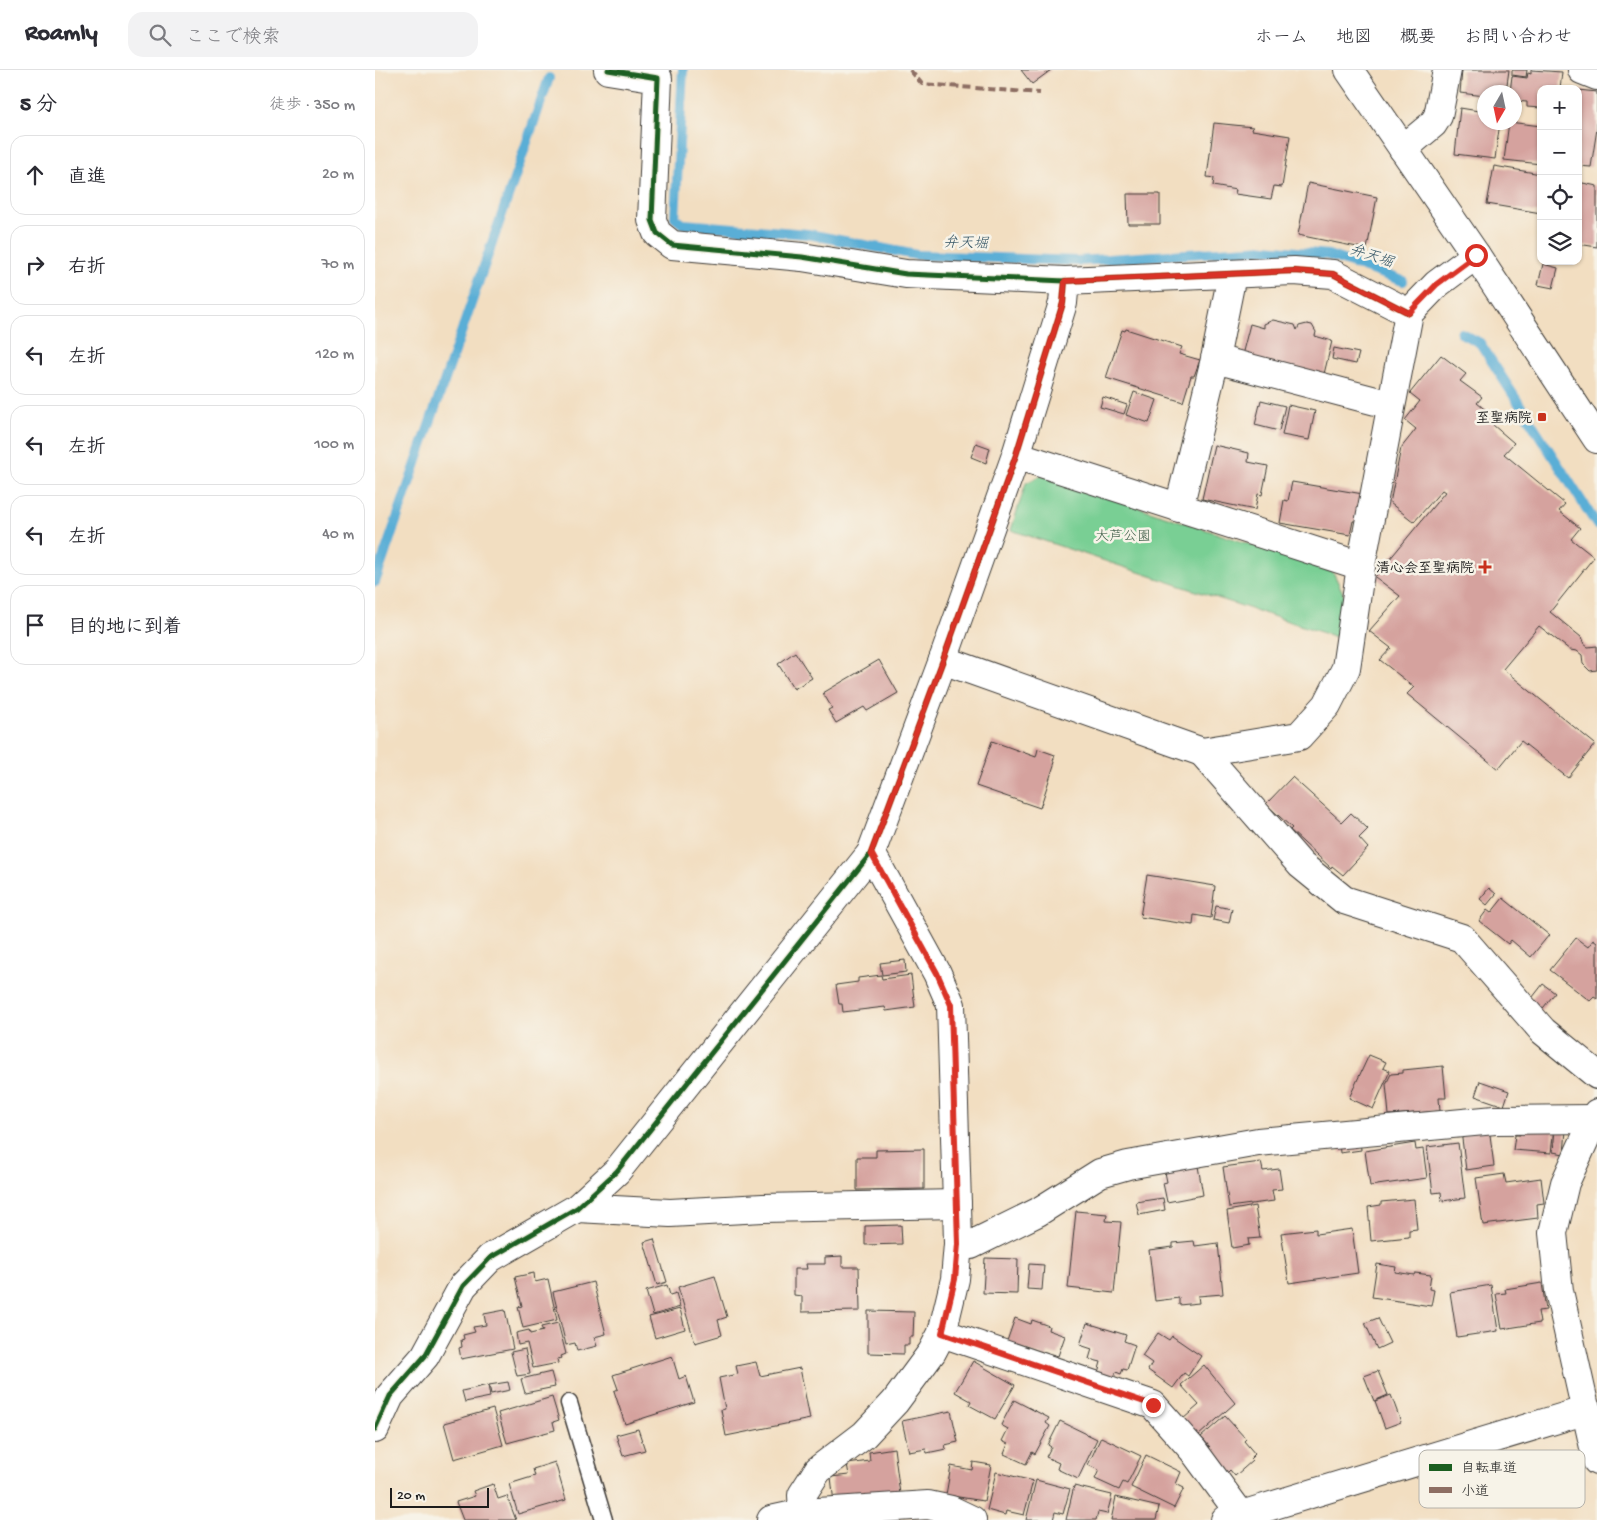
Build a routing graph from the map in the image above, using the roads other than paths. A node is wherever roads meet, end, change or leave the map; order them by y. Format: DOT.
graph roads {
  1 [pos="608,70"];
  2 [pos="1349,70"];
  3 [pos="1447,70"];
  4 [pos="1582,70"];
  5 [pos="659,74"];
  6 [pos="1597,76"];
  7 [pos="1403,149"];
  8 [pos="1476,255"];
  9 [pos="1232,275"];
  10 [pos="1065,281"];
  11 [pos="1409,313"];
  12 [pos="1215,359"];
  13 [pos="1391,405"];
  14 [pos="1597,439"];
  15 [pos="1016,455"];
  16 [pos="1179,508"];
  17 [pos="1361,566"];
  18 [pos="943,660"];
  19 [pos="1201,752"];
  20 [pos="871,853"];
  21 [pos="1597,1075"];
  22 [pos="1595,1116"];
  23 [pos="957,1204"];
  24 [pos="577,1208"];
  25 [pos="958,1244"];
  26 [pos="942,1333"];
  27 [pos="569,1402"];
  28 [pos="1587,1410"];
  29 [pos="375,1429"];
  30 [pos="1455,1450"];
  31 [pos="1419,1461"];
  32 [pos="1597,1461"];
  33 [pos="803,1513"];
  34 [pos="1233,1517"];
  35 [pos="604,1520"];
  36 [pos="771,1520"];
  37 [pos="972,1520"];
  1 -- 5 [label="street"];
  2 -- 7 [label="street"];
  3 -- 7 [label="street"];
  4 -- 6 [label="street"];
  5 -- 10 [label="street"];
  7 -- 8 [label="street"];
  8 -- 11 [label="street"];
  8 -- 14 [label="street"];
  9 -- 10 [label="street"];
  9 -- 11 [label="street"];
  9 -- 12 [label="street"];
  10 -- 15 [label="street"];
  11 -- 13 [label="street"];
  12 -- 13 [label="street"];
  12 -- 16 [label="street"];
  13 -- 17 [label="street"];
  15 -- 16 [label="street"];
  15 -- 18 [label="street"];
  16 -- 17 [label="street"];
  17 -- 19 [label="street"];
  18 -- 19 [label="street"];
  18 -- 20 [label="street"];
  19 -- 21 [label="street"];
  20 -- 23 [label="street"];
  20 -- 24 [label="street"];
  22 -- 25 [label="street"];
  22 -- 28 [label="street"];
  23 -- 24 [label="street"];
  23 -- 25 [label="street"];
  24 -- 29 [label="street"];
  25 -- 26 [label="street"];
  26 -- 33 [label="street"];
  26 -- 34 [label="street"];
  27 -- 35 [label="lane"];
  28 -- 30 [label="street"];
  28 -- 32 [label="street"];
  31 -- 34 [label="street"];
  33 -- 36 [label="street"];
  33 -- 37 [label="street"];
}
